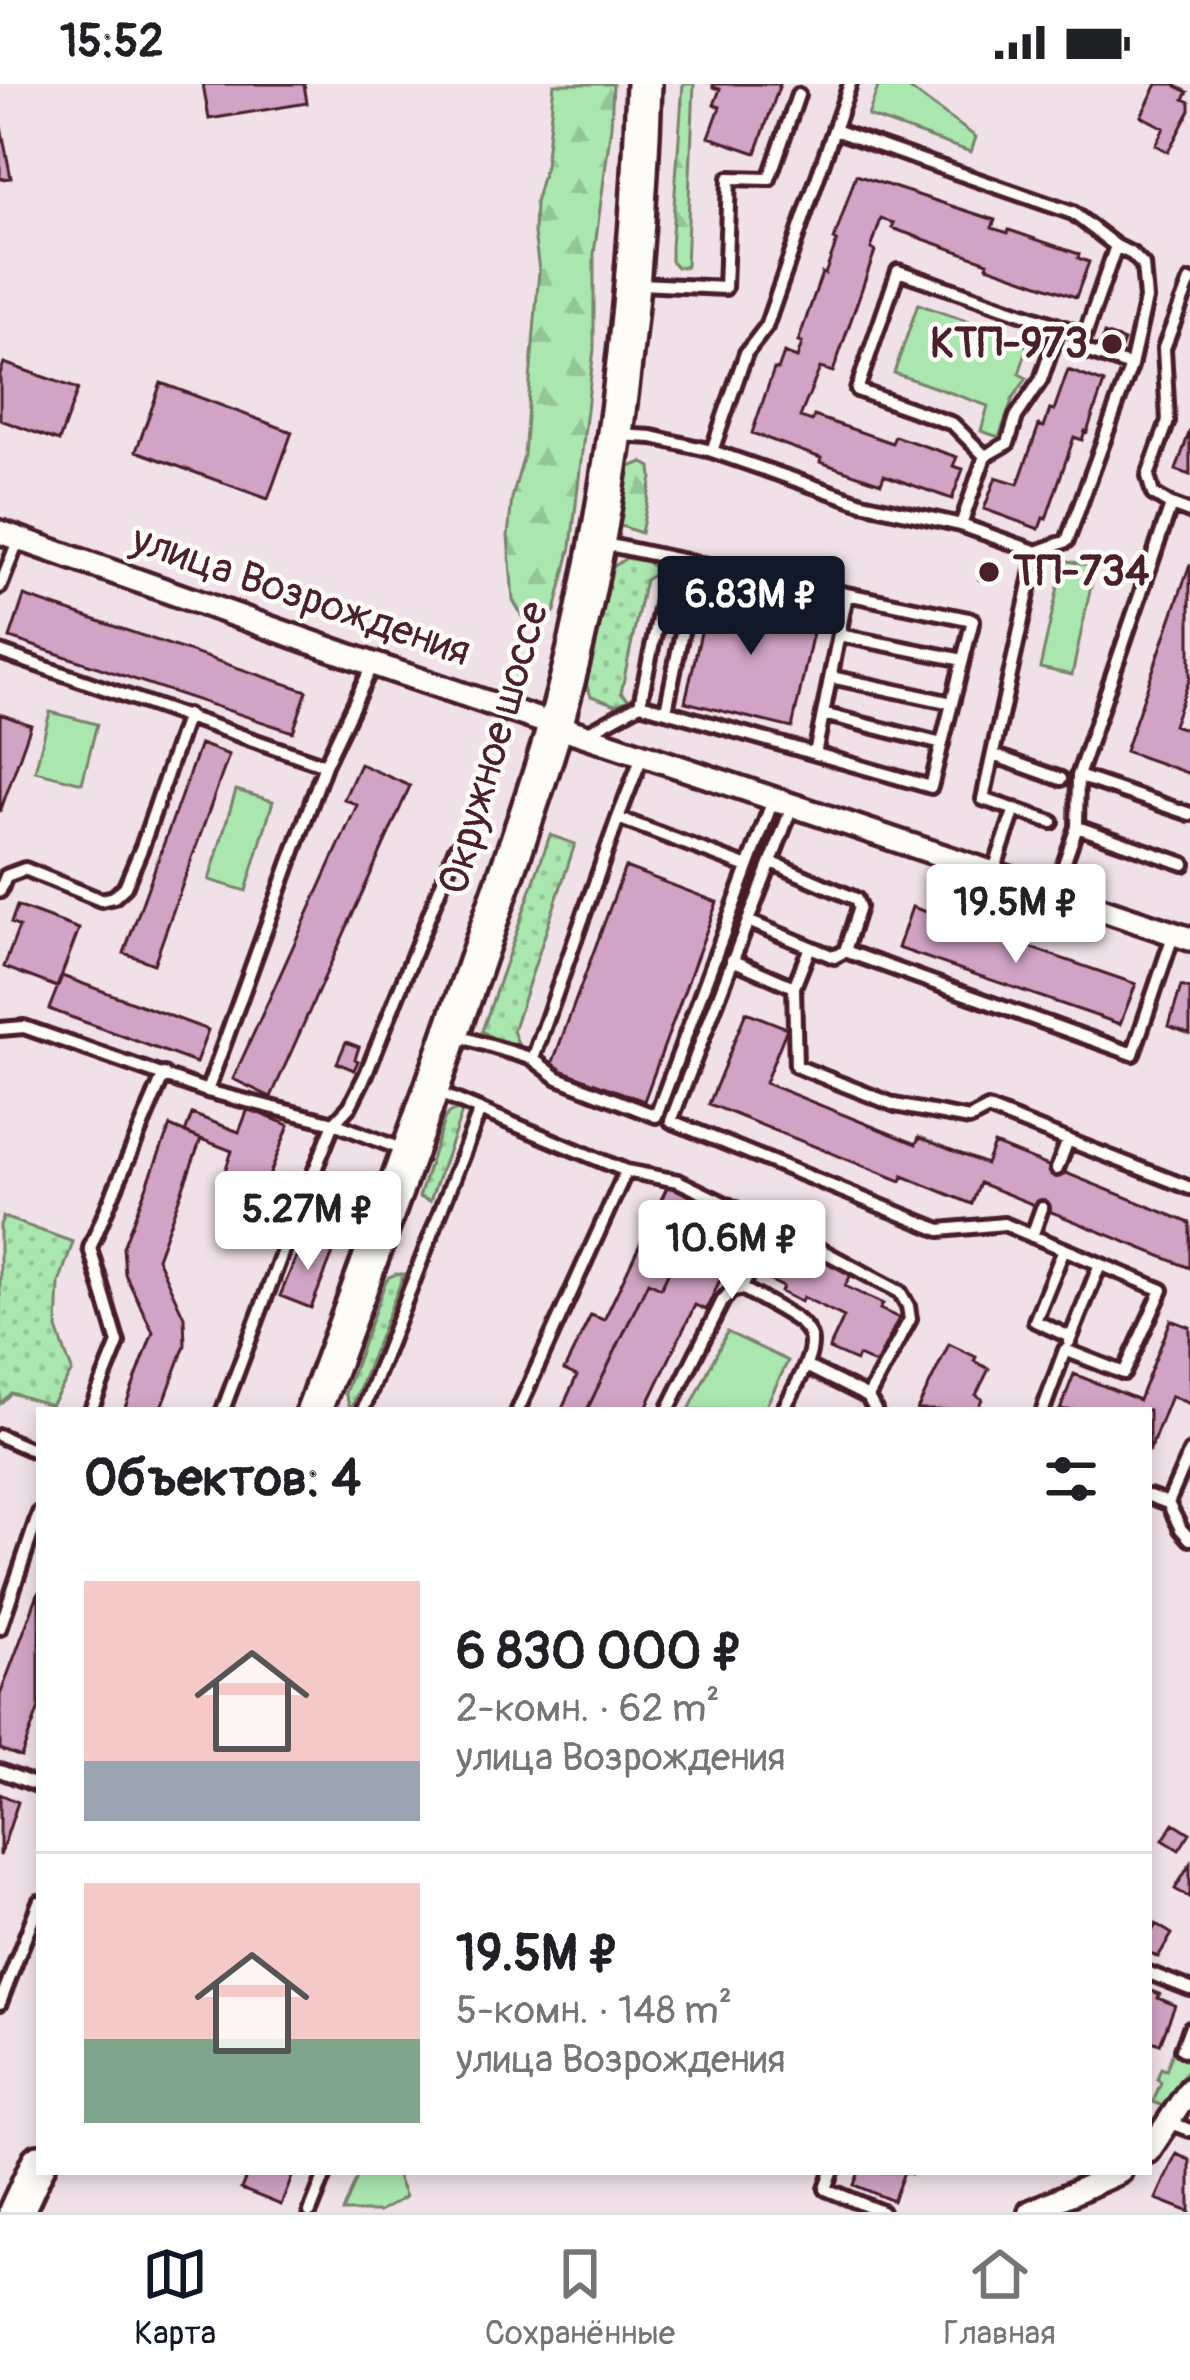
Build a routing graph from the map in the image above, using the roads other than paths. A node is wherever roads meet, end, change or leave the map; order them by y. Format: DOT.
graph roads {
  1 [pos="644,84"];
  2 [pos="850,84"];
  3 [pos="798,95"];
  4 [pos="834,130"];
  5 [pos="1116,246"];
  6 [pos="1190,281"];
  7 [pos="630,284"];
  8 [pos="1059,327"];
  9 [pos="1085,335"];
  10 [pos="1131,366"];
  11 [pos="614,434"];
  12 [pos="712,451"];
  13 [pos="985,456"];
  14 [pos="1172,505"];
  15 [pos="1190,512"];
  16 [pos="961,525"];
  17 [pos="9,535"];
  18 [pos="596,542"];
  19 [pos="1037,552"];
  20 [pos="671,558"];
  21 [pos="696,563"];
  22 [pos="0,587"];
  23 [pos="848,594"];
  24 [pos="839,634"];
  25 [pos="0,652"];
  26 [pos="962,660"];
  27 [pos="373,664"];
  28 [pos="831,677"];
  29 [pos="952,703"];
  30 [pos="640,704"];
  31 [pos="666,711"];
  32 [pos="823,714"];
  33 [pos="187,715"];
  34 [pos="570,730"];
  35 [pos="942,744"];
  36 [pos="643,754"];
  37 [pos="815,754"];
  38 [pos="993,755"];
  39 [pos="325,765"];
  40 [pos="1078,776"];
  41 [pos="1061,779"];
  42 [pos="783,801"];
  43 [pos="1015,809"];
  44 [pos="1190,814"];
  45 [pos="619,818"];
  46 [pos="1052,821"];
  47 [pos="1077,827"];
  48 [pos="456,848"];
  49 [pos="771,862"];
  50 [pos="1184,864"];
  51 [pos="748,867"];
  52 [pos="993,873"];
  53 [pos="0,891"];
  54 [pos="1054,893"];
  55 [pos="748,921"];
  56 [pos="1182,936"];
  57 [pos="810,947"];
  58 [pos="844,951"];
  59 [pos="732,960"];
  60 [pos="794,987"];
  61 [pos="0,1029"];
  62 [pos="452,1034"];
  63 [pos="533,1059"];
  64 [pos="164,1074"];
  65 [pos="433,1090"];
  66 [pos="207,1091"];
  67 [pos="480,1110"];
  68 [pos="334,1124"];
  69 [pos="1068,1140"];
  70 [pos="409,1152"];
  71 [pos="1057,1169"];
  72 [pos="626,1171"];
  73 [pos="1190,1188"];
  74 [pos="1042,1208"];
  75 [pos="1032,1236"];
  76 [pos="1064,1249"];
  77 [pos="755,1260"];
  78 [pos="1100,1264"];
  79 [pos="742,1288"];
  80 [pos="1070,1337"];
  81 [pos="1065,1351"];
  82 [pos="806,1366"];
  83 [pos="868,1397"];
  84 [pos="92,1407"];
  85 [pos="224,1407"];
  86 [pos="315,1407"];
  87 [pos="364,1407"];
  88 [pos="519,1407"];
  89 [pos="670,1407"];
  90 [pos="785,1407"];
  91 [pos="873,1407"];
  92 [pos="1044,1407"];
  93 [pos="0,1436"];
  94 [pos="36,1452"];
  95 [pos="1190,1452"];
  96 [pos="1152,1497"];
  97 [pos="1168,1503"];
  98 [pos="36,1522"];
  99 [pos="1190,1539"];
  100 [pos="0,1628"];
  101 [pos="0,1771"];
  102 [pos="36,1785"];
  103 [pos="36,1910"];
  104 [pos="1152,1974"];
  105 [pos="1190,1989"];
  106 [pos="0,2003"];
  107 [pos="1190,2029"];
  108 [pos="1190,2052"];
  109 [pos="1190,2089"];
  110 [pos="1180,2126"];
  111 [pos="1152,2149"];
  112 [pos="36,2169"];
  113 [pos="325,2175"];
  114 [pos="831,2175"];
  115 [pos="1113,2175"];
  116 [pos="1058,2200"];
  117 [pos="16,2212"];
  118 [pos="310,2212"];
  119 [pos="883,2212"];
  120 [pos="1030,2212"];
  121 [pos="1080,2212"];
  1 -- 7 [label="main road, Окружное шоссе"];
  2 -- 4 [label="lane"];
  3 -- 7 [label="lane"];
  4 -- 5 [label="lane"];
  4 -- 12 [label="lane"];
  5 -- 9 [label="lane"];
  5 -- 10 [label="lane"];
  6 -- 14 [label="lane"];
  7 -- 11 [label="main road, Окружное шоссе"];
  8 -- 9 [label="lane"];
  8 -- 13 [label="lane"];
  8 -- 13 [label="lane"];
  9 -- 10 [label="lane"];
  10 -- 19 [label="lane"];
  11 -- 12 [label="lane"];
  11 -- 18 [label="main road, Окружное шоссе"];
  12 -- 16 [label="lane"];
  13 -- 16 [label="lane"];
  14 -- 15 [label="lane"];
  14 -- 40 [label="lane"];
  16 -- 19 [label="lane"];
  17 -- 22 [label="lane"];
  17 -- 27 [label="street, улица Возрождения"];
  18 -- 20 [label="lane"];
  18 -- 34 [label="main road, Окружное шоссе"];
  19 -- 38 [label="lane"];
  20 -- 21 [label="lane"];
  20 -- 30 [label="lane"];
  21 -- 23 [label="lane"];
  21 -- 31 [label="lane"];
  23 -- 24 [label="lane"];
  23 -- 26 [label="lane"];
  24 -- 26 [label="lane"];
  24 -- 28 [label="lane"];
  25 -- 33 [label="lane"];
  26 -- 29 [label="lane"];
  27 -- 34 [label="street, улица Возрождения"];
  27 -- 39 [label="lane"];
  28 -- 29 [label="lane"];
  28 -- 32 [label="lane"];
  29 -- 35 [label="lane"];
  30 -- 31 [label="lane"];
  30 -- 34 [label="lane"];
  31 -- 37 [label="lane"];
  32 -- 35 [label="lane"];
  32 -- 37 [label="lane"];
  33 -- 39 [label="lane"];
  33 -- 53 [label="lane"];
  34 -- 36 [label="street, улица Возрождения"];
  34 -- 62 [label="main road, Окружное шоссе"];
  35 -- 37 [label="lane"];
  36 -- 42 [label="street, улица Возрождения"];
  36 -- 45 [label="lane"];
  38 -- 41 [label="lane"];
  38 -- 43 [label="lane"];
  39 -- 66 [label="lane"];
  40 -- 44 [label="lane"];
  40 -- 47 [label="lane"];
  42 -- 49 [label="lane"];
  42 -- 51 [label="lane"];
  42 -- 52 [label="street, улица Возрождения"];
  43 -- 46 [label="lane"];
  43 -- 52 [label="lane"];
  45 -- 51 [label="lane"];
  45 -- 63 [label="lane"];
  47 -- 50 [label="lane"];
  47 -- 54 [label="lane"];
  48 -- 68 [label="lane"];
  49 -- 55 [label="lane"];
  49 -- 58 [label="lane"];
  51 -- 63 [label="lane"];
  52 -- 54 [label="street, улица Возрождения"];
  54 -- 56 [label="street, улица Возрождения"];
  55 -- 57 [label="lane"];
  55 -- 59 [label="lane"];
  56 -- 58 [label="lane"];
  57 -- 58 [label="lane"];
  57 -- 60 [label="lane"];
  59 -- 60 [label="lane"];
  59 -- 75 [label="lane"];
  60 -- 69 [label="lane"];
  61 -- 64 [label="lane"];
  62 -- 63 [label="lane"];
  62 -- 65 [label="main road, Окружное шоссе"];
  64 -- 66 [label="lane"];
  64 -- 84 [label="lane"];
  65 -- 67 [label="lane"];
  65 -- 70 [label="main road, Окружное шоссе"];
  66 -- 68 [label="lane"];
  67 -- 72 [label="lane"];
  67 -- 87 [label="lane"];
  68 -- 70 [label="lane"];
  68 -- 85 [label="lane"];
  69 -- 71 [label="lane"];
  69 -- 73 [label="lane"];
  70 -- 86 [label="main road, Окружное шоссе"];
  72 -- 83 [label="lane"];
  72 -- 88 [label="lane"];
  74 -- 75 [label="lane"];
  75 -- 76 [label="lane"];
  76 -- 78 [label="lane"];
  76 -- 80 [label="lane"];
  77 -- 79 [label="lane"];
  78 -- 80 [label="lane"];
  78 -- 81 [label="lane"];
  79 -- 82 [label="lane"];
  79 -- 89 [label="lane"];
  80 -- 81 [label="lane"];
  81 -- 92 [label="lane"];
  82 -- 83 [label="lane"];
  82 -- 90 [label="lane"];
  83 -- 91 [label="lane"];
  93 -- 94 [label="lane"];
  95 -- 97 [label="lane"];
  96 -- 97 [label="lane"];
  97 -- 99 [label="lane"];
  98 -- 100 [label="lane"];
  101 -- 102 [label="lane"];
  103 -- 106 [label="lane"];
  104 -- 105 [label="lane"];
  107 -- 108 [label="lane"];
  109 -- 110 [label="street"];
  110 -- 111 [label="street"];
  112 -- 117 [label="main road"];
  113 -- 118 [label="lane"];
  114 -- 119 [label="lane"];
  115 -- 116 [label="street"];
  116 -- 120 [label="street"];
  116 -- 121 [label="street"];
}
